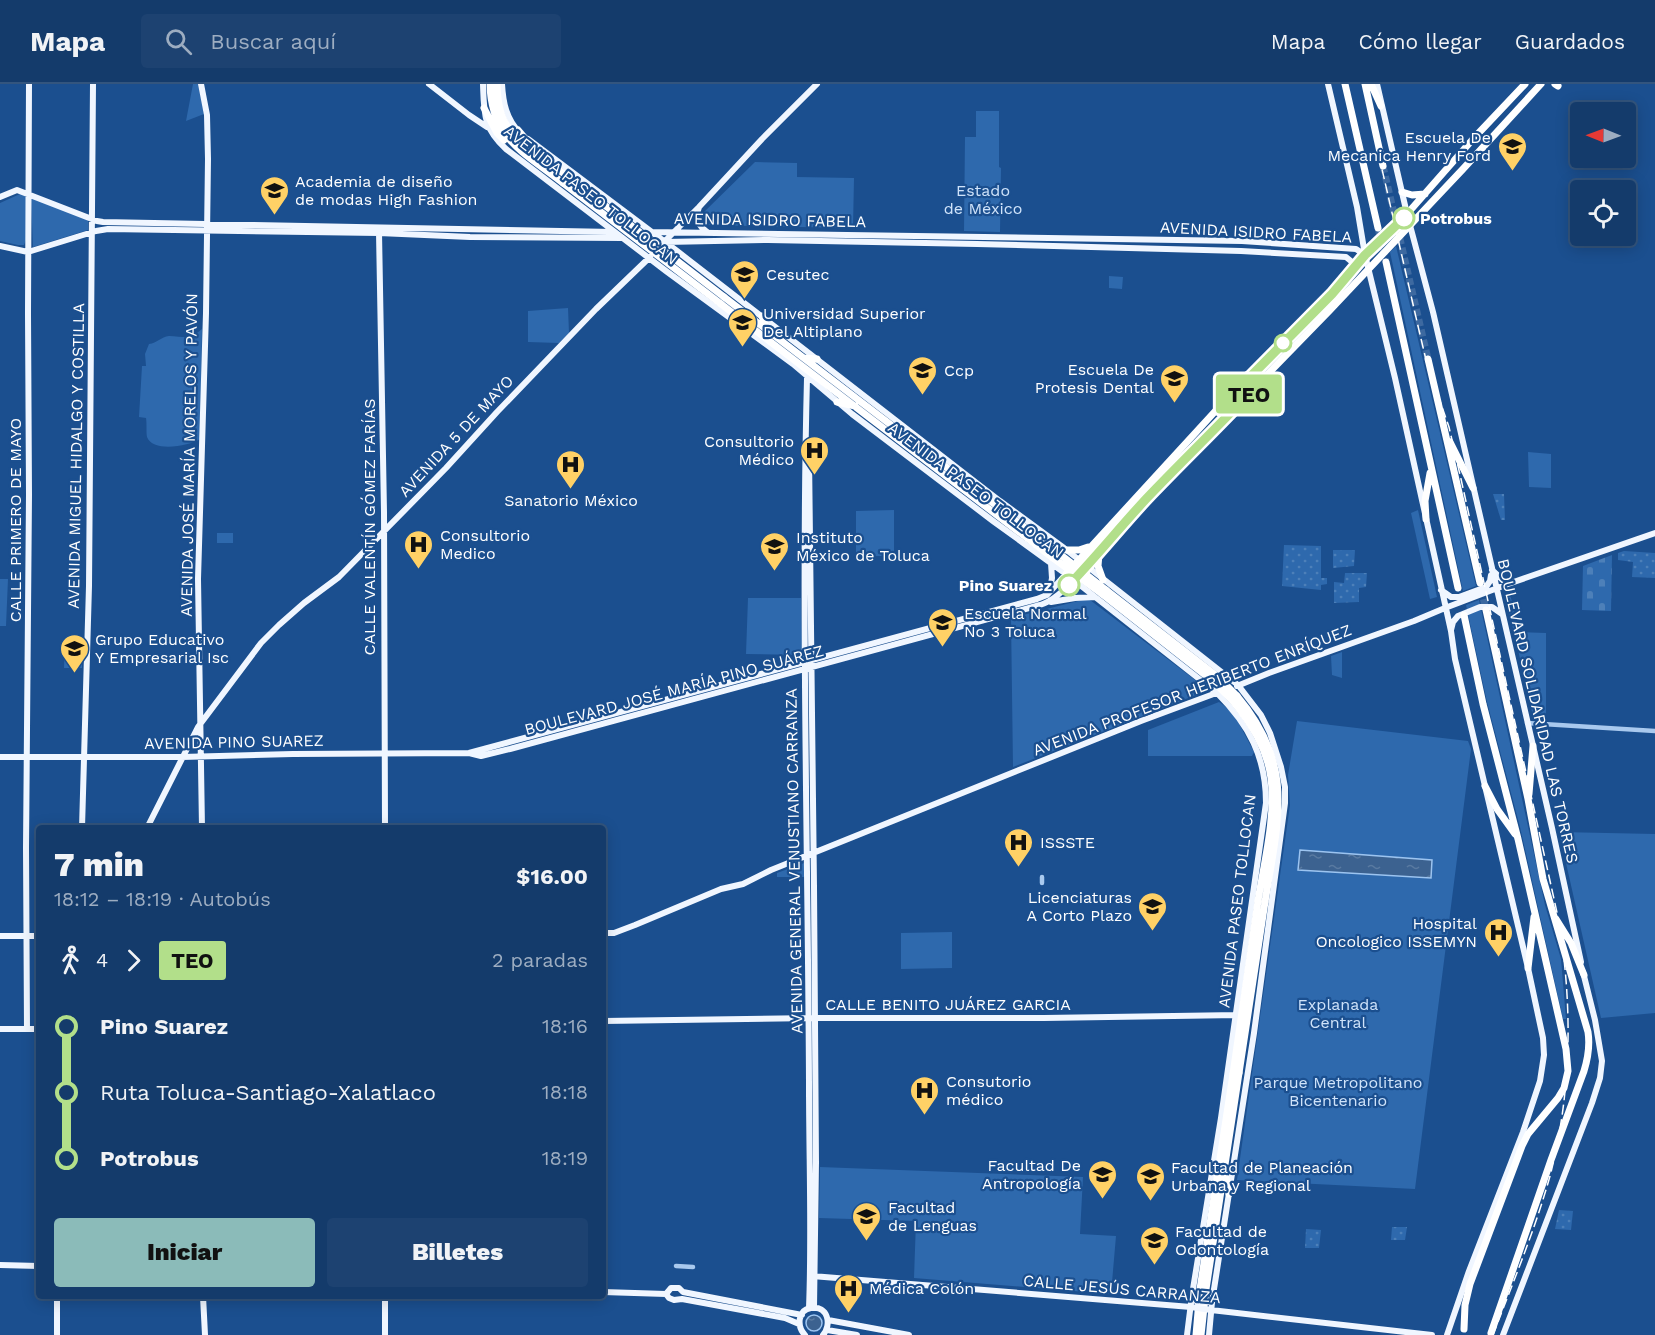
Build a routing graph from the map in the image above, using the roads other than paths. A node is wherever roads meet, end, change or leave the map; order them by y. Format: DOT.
graph roads {
  1 [pos="29,84"];
  2 [pos="93,84"];
  3 [pos="201,84"];
  4 [pos="429,84"];
  5 [pos="483,84"];
  6 [pos="490,84"];
  7 [pos="496,84"];
  8 [pos="502,84"];
  9 [pos="817,84"];
  10 [pos="1328,84"];
  11 [pos="1345,84"];
  12 [pos="1365,84"];
  13 [pos="1371,84"];
  14 [pos="1377,84"];
  15 [pos="1525,84"];
  16 [pos="1541,84"];
  17 [pos="1381,106"];
  18 [pos="484,108"];
  19 [pos="501,123"];
  20 [pos="488,127"];
  21 [pos="518,130"];
  22 [pos="512,143"];
  23 [pos="540,156"];
  24 [pos="1383,166"];
  25 [pos="566,180"];
  26 [pos="1402,192"];
  27 [pos="1425,194"];
  28 [pos="28,195"];
  29 [pos="0,197"];
  30 [pos="619,207"];
  31 [pos="699,207"];
  32 [pos="1407,214"];
  33 [pos="92,219"];
  34 [pos="603,222"];
  35 [pos="1410,224"];
  36 [pos="207,227"];
  37 [pos="1378,228"];
  38 [pos="379,230"];
  39 [pos="596,231"];
  40 [pos="676,231"];
  41 [pos="92,232"];
  42 [pos="615,232"];
  43 [pos="650,232"];
  44 [pos="708,232"];
  45 [pos="769,233"];
  46 [pos="782,233"];
  47 [pos="966,237"];
  48 [pos="623,238"];
  49 [pos="768,240"];
  50 [pos="673,241"];
  51 [pos="782,241"];
  52 [pos="664,242"];
  53 [pos="960,244"];
  54 [pos="0,246"];
  55 [pos="28,252"];
  56 [pos="679,252"];
  57 [pos="1365,255"];
  58 [pos="650,258"];
  59 [pos="1386,262"];
  60 [pos="1368,268"];
  61 [pos="666,272"];
  62 [pos="1351,272"];
  63 [pos="723,301"];
  64 [pos="762,316"];
  65 [pos="767,330"];
  66 [pos="768,340"];
  67 [pos="775,351"];
  68 [pos="817,358"];
  69 [pos="1428,359"];
  70 [pos="801,360"];
  71 [pos="807,378"];
  72 [pos="837,402"];
  73 [pos="858,407"];
  74 [pos="1443,424"];
  75 [pos="915,453"];
  76 [pos="933,453"];
  77 [pos="1430,458"];
  78 [pos="920,465"];
  79 [pos="1473,488"];
  80 [pos="1426,519"];
  81 [pos="384,532"];
  82 [pos="1655,532"];
  83 [pos="1092,545"];
  84 [pos="1101,550"];
  85 [pos="1057,556"];
  86 [pos="1078,560"];
  87 [pos="1087,567"];
  88 [pos="1492,570"];
  89 [pos="1066,574"];
  90 [pos="1101,578"];
  91 [pos="1074,580"];
  92 [pos="1480,583"];
  93 [pos="1507,584"];
  94 [pos="1458,588"];
  95 [pos="1497,588"];
  96 [pos="1441,589"];
  97 [pos="1049,592"];
  98 [pos="1101,594"];
  99 [pos="1088,595"];
  100 [pos="1048,602"];
  101 [pos="1445,608"];
  102 [pos="1486,610"];
  103 [pos="1464,615"];
  104 [pos="1502,615"];
  105 [pos="1451,631"];
  106 [pos="808,664"];
  107 [pos="1238,685"];
  108 [pos="1217,693"];
  109 [pos="1235,698"];
  110 [pos="201,722"];
  111 [pos="1527,723"];
  112 [pos="1655,731"];
  113 [pos="1533,746"];
  114 [pos="469,753"];
  115 [pos="384,754"];
  116 [pos="201,756"];
  117 [pos="182,757"];
  118 [pos="0,758"];
  119 [pos="28,758"];
  120 [pos="85,758"];
  121 [pos="1278,779"];
  122 [pos="1485,786"];
  123 [pos="1285,790"];
  124 [pos="1528,799"];
  125 [pos="1279,805"];
  126 [pos="1264,821"];
  127 [pos="82,825"];
  128 [pos="148,825"];
  129 [pos="202,825"];
  130 [pos="385,825"];
  131 [pos="1268,835"];
  132 [pos="1518,839"];
  133 [pos="811,855"];
  134 [pos="1262,902"];
  135 [pos="1535,911"];
  136 [pos="1554,917"];
  137 [pos="606,933"];
  138 [pos="0,936"];
  139 [pos="27,936"];
  140 [pos="36,936"];
  141 [pos="1528,968"];
  142 [pos="1584,975"];
  143 [pos="1236,1015"];
  144 [pos="1256,1015"];
  145 [pos="812,1018"];
  146 [pos="606,1021"];
  147 [pos="0,1029"];
  148 [pos="27,1029"];
  149 [pos="36,1029"];
  150 [pos="1234,1030"];
  151 [pos="1254,1033"];
  152 [pos="1236,1074"];
  153 [pos="1221,1156"];
  154 [pos="1214,1166"];
  155 [pos="1224,1173"];
  156 [pos="1229,1194"];
  157 [pos="0,1265"];
  158 [pos="36,1266"];
  159 [pos="676,1266"];
  160 [pos="693,1267"];
  161 [pos="812,1276"];
  162 [pos="606,1292"];
  163 [pos="666,1294"];
  164 [pos="682,1295"];
  165 [pos="57,1299"];
  166 [pos="203,1299"];
  167 [pos="385,1299"];
  168 [pos="1192,1299"];
  169 [pos="1212,1302"];
  170 [pos="1191,1307"];
  171 [pos="812,1308"];
  172 [pos="1211,1310"];
  173 [pos="801,1315"];
  174 [pos="828,1320"];
  175 [pos="799,1324"];
  176 [pos="1464,1329"];
  177 [pos="825,1332"];
  178 [pos="1491,1333"];
  179 [pos="57,1335"];
  180 [pos="205,1335"];
  181 [pos="385,1335"];
  182 [pos="805,1335"];
  183 [pos="857,1335"];
  184 [pos="909,1335"];
  185 [pos="1187,1335"];
  186 [pos="1196,1335"];
  187 [pos="1201,1335"];
  188 [pos="1209,1335"];
  189 [pos="1432,1335"];
  190 [pos="1447,1335"];
  191 [pos="1503,1335"];
  1 -- 28 [label="main road, CALLE PRIMERO DE MAYO"];
  2 -- 33 [label="main road, AVENIDA MIGUEL HIDALGO Y COSTILLA"];
  3 -- 36 [label="main road, AVENIDA JOSÉ MARÍA MORELOS Y PAVÓN"];
  4 -- 20 [label="main road"];
  5 -- 18 [label="main road, AVENIDA PASEO TOLLOCAN"];
  6 -- 19 [label="highway, AVENIDA PASEO TOLLOCAN"];
  7 -- 19 [label="highway, AVENIDA PASEO TOLLOCAN"];
  8 -- 21 [label="main road, AVENIDA PASEO TOLLOCAN"];
  9 -- 31 [label="main road, AVENIDA 5 DE MAYO"];
  10 -- 57 [label="main road"];
  11 -- 37 [label="highway"];
  12 -- 24 [label="highway"];
  13 -- 17 [label="highway"];
  14 -- 17 [label="main road, BOULEVARD SOLIDARIDAD LAS TORRES"];
  15 -- 27 [label="highway"];
  16 -- 35 [label="highway, BOULEVARD JOSÉ MARÍA PINO SUÁREZ"];
  17 -- 26 [label="main road, BOULEVARD SOLIDARIDAD LAS TORRES"];
  18 -- 20 [label="main road, AVENIDA PASEO TOLLOCAN"];
  18 -- 22 [label="highway"];
  19 -- 22 [label="highway, AVENIDA PASEO TOLLOCAN"];
  19 -- 23 [label="highway, AVENIDA PASEO TOLLOCAN"];
  20 -- 34 [label="main road, AVENIDA PASEO TOLLOCAN"];
  21 -- 23 [label="highway"];
  21 -- 30 [label="main road, AVENIDA PASEO TOLLOCAN"];
  22 -- 25 [label="highway, AVENIDA PASEO TOLLOCAN"];
  23 -- 25 [label="highway, AVENIDA PASEO TOLLOCAN"];
  25 -- 63 [label="highway, AVENIDA PASEO TOLLOCAN, bridge"];
  26 -- 27 [label="highway"];
  26 -- 32 [label="main road, BOULEVARD SOLIDARIDAD LAS TORRES"];
  27 -- 32 [label="highway"];
  28 -- 29 [label="main road, AVENIDA ISIDRO FABELA"];
  28 -- 33 [label="main road, AVENIDA ISIDRO FABELA"];
  28 -- 55 [label="main road, CALLE PRIMERO DE MAYO"];
  30 -- 34 [label="main road"];
  30 -- 43 [label="main road, AVENIDA PASEO TOLLOCAN"];
  31 -- 40 [label="main road, AVENIDA 5 DE MAYO"];
  31 -- 44 [label="main road"];
  32 -- 35 [label="main road, BOULEVARD SOLIDARIDAD LAS TORRES"];
  32 -- 57 [label="highway"];
  33 -- 36 [label="main road, AVENIDA ISIDRO FABELA"];
  33 -- 41 [label="main road, AVENIDA MIGUEL HIDALGO Y COSTILLA"];
  34 -- 39 [label="main road"];
  34 -- 42 [label="main road, AVENIDA PASEO TOLLOCAN"];
  35 -- 60 [label="highway, BOULEVARD JOSÉ MARÍA PINO SUÁREZ"];
  35 -- 79 [label="main road, BOULEVARD SOLIDARIDAD LAS TORRES"];
  36 -- 38 [label="main road, AVENIDA ISIDRO FABELA"];
  36 -- 41 [label="main road, AVENIDA ISIDRO FABELA"];
  36 -- 110 [label="main road, AVENIDA JOSÉ MARÍA MORELOS Y PAVÓN"];
  38 -- 39 [label="main road, AVENIDA ISIDRO FABELA"];
  38 -- 48 [label="main road, AVENIDA ISIDRO FABELA"];
  38 -- 81 [label="main road, CALLE VALENTÍN GÓMEZ FARÍAS"];
  39 -- 42 [label="main road, AVENIDA ISIDRO FABELA"];
  40 -- 43 [label="main road, AVENIDA ISIDRO FABELA"];
  40 -- 44 [label="main road, AVENIDA ISIDRO FABELA"];
  40 -- 50 [label="main road"];
  40 -- 52 [label="main road, AVENIDA 5 DE MAYO"];
  41 -- 55 [label="main road, AVENIDA ISIDRO FABELA"];
  41 -- 120 [label="main road, AVENIDA MIGUEL HIDALGO Y COSTILLA"];
  42 -- 43 [label="main road, AVENIDA ISIDRO FABELA"];
  42 -- 48 [label="main road, AVENIDA PASEO TOLLOCAN"];
  43 -- 52 [label="main road, AVENIDA PASEO TOLLOCAN"];
  44 -- 45 [label="main road, AVENIDA ISIDRO FABELA"];
  45 -- 46 [label="main road, AVENIDA ISIDRO FABELA"];
  45 -- 49 [label="main road"];
  46 -- 47 [label="main road, AVENIDA ISIDRO FABELA"];
  46 -- 51 [label="main road"];
  47 -- 53 [label="main road"];
  47 -- 57 [label="main road, AVENIDA ISIDRO FABELA"];
  48 -- 52 [label="main road, AVENIDA ISIDRO FABELA"];
  48 -- 58 [label="main road, AVENIDA PASEO TOLLOCAN"];
  49 -- 50 [label="main road, AVENIDA ISIDRO FABELA"];
  49 -- 51 [label="main road, AVENIDA ISIDRO FABELA"];
  50 -- 52 [label="main road, AVENIDA ISIDRO FABELA"];
  50 -- 56 [label="main road"];
  51 -- 53 [label="main road, AVENIDA ISIDRO FABELA"];
  52 -- 56 [label="main road, AVENIDA PASEO TOLLOCAN"];
  52 -- 58 [label="main road, AVENIDA 5 DE MAYO"];
  53 -- 62 [label="main road, AVENIDA ISIDRO FABELA"];
  54 -- 55 [label="main road, AVENIDA ISIDRO FABELA"];
  55 -- 119 [label="main road, CALLE PRIMERO DE MAYO"];
  56 -- 61 [label="main road"];
  56 -- 64 [label="main road, AVENIDA PASEO TOLLOCAN"];
  57 -- 60 [label="main road"];
  57 -- 62 [label="highway"];
  58 -- 61 [label="main road, AVENIDA PASEO TOLLOCAN"];
  58 -- 81 [label="main road, AVENIDA 5 DE MAYO"];
  59 -- 77 [label="highway"];
  60 -- 80 [label="main road"];
  60 -- 84 [label="highway, BOULEVARD JOSÉ MARÍA PINO SUÁREZ"];
  61 -- 67 [label="main road, AVENIDA PASEO TOLLOCAN"];
  62 -- 83 [label="highway, BOULEVARD JOSÉ MARÍA PINO SUÁREZ"];
  63 -- 65 [label="highway, AVENIDA PASEO TOLLOCAN"];
  63 -- 66 [label="highway, AVENIDA PASEO TOLLOCAN"];
  64 -- 65 [label="highway"];
  64 -- 68 [label="main road, AVENIDA PASEO TOLLOCAN"];
  65 -- 70 [label="highway, AVENIDA PASEO TOLLOCAN"];
  66 -- 67 [label="highway"];
  66 -- 70 [label="highway, AVENIDA PASEO TOLLOCAN"];
  67 -- 71 [label="main road, AVENIDA PASEO TOLLOCAN"];
  68 -- 70 [label="highway"];
  68 -- 76 [label="main road, AVENIDA PASEO TOLLOCAN"];
  69 -- 74 [label="highway, BOULEVARD SOLIDARIDAD LAS TORRES"];
  70 -- 71 [label="highway"];
  70 -- 73 [label="highway, AVENIDA PASEO TOLLOCAN"];
  70 -- 76 [label="highway, AVENIDA PASEO TOLLOCAN"];
  71 -- 72 [label="main road, AVENIDA PASEO TOLLOCAN"];
  71 -- 106 [label="main road, AVENIDA GENERAL VENUSTIANO CARRANZA"];
  72 -- 73 [label="highway"];
  72 -- 78 [label="main road, AVENIDA PASEO TOLLOCAN"];
  73 -- 75 [label="highway, AVENIDA PASEO TOLLOCAN"];
  74 -- 79 [label="highway"];
  74 -- 92 [label="highway, BOULEVARD SOLIDARIDAD LAS TORRES"];
  75 -- 78 [label="highway"];
  75 -- 85 [label="highway, AVENIDA PASEO TOLLOCAN"];
  76 -- 85 [label="highway, AVENIDA PASEO TOLLOCAN"];
  77 -- 80 [label="highway"];
  77 -- 94 [label="highway"];
  78 -- 85 [label="main road, AVENIDA PASEO TOLLOCAN"];
  79 -- 88 [label="main road, BOULEVARD SOLIDARIDAD LAS TORRES"];
  80 -- 96 [label="main road"];
  81 -- 110 [label="main road, AVENIDA 5 DE MAYO"];
  81 -- 115 [label="main road, CALLE VALENTÍN GÓMEZ FARÍAS"];
  82 -- 93 [label="main road, AVENIDA PROFESOR HERIBERTO ENRÍQUEZ"];
  83 -- 85 [label="highway"];
  83 -- 86 [label="highway, BOULEVARD JOSÉ MARÍA PINO SUÁREZ"];
  84 -- 87 [label="highway, BOULEVARD JOSÉ MARÍA PINO SUÁREZ"];
  84 -- 90 [label="highway"];
  85 -- 86 [label="main road, AVENIDA PASEO TOLLOCAN"];
  85 -- 89 [label="main road, AVENIDA PASEO TOLLOCAN"];
  85 -- 97 [label="main road"];
  85 -- 98 [label="highway, AVENIDA PASEO TOLLOCAN, bridge"];
  86 -- 87 [label="main road, AVENIDA PASEO TOLLOCAN"];
  86 -- 89 [label="highway, BOULEVARD JOSÉ MARÍA PINO SUÁREZ"];
  87 -- 90 [label="main road, AVENIDA PASEO TOLLOCAN"];
  87 -- 91 [label="highway, BOULEVARD JOSÉ MARÍA PINO SUÁREZ"];
  88 -- 93 [label="main road"];
  88 -- 95 [label="main road, BOULEVARD SOLIDARIDAD LAS TORRES"];
  88 -- 96 [label="main road"];
  89 -- 91 [label="main road, AVENIDA PASEO TOLLOCAN"];
  89 -- 97 [label="main road, BOULEVARD JOSÉ MARÍA PINO SUÁREZ"];
  90 -- 99 [label="main road"];
  90 -- 107 [label="main road, AVENIDA PASEO TOLLOCAN"];
  91 -- 99 [label="main road, AVENIDA PASEO TOLLOCAN"];
  91 -- 100 [label="main road, BOULEVARD JOSÉ MARÍA PINO SUÁREZ"];
  93 -- 95 [label="main road, AVENIDA PROFESOR HERIBERTO ENRÍQUEZ"];
  95 -- 101 [label="main road, AVENIDA PROFESOR HERIBERTO ENRÍQUEZ"];
  95 -- 104 [label="main road, BOULEVARD SOLIDARIDAD LAS TORRES"];
  96 -- 101 [label="main road"];
  97 -- 106 [label="main road, BOULEVARD JOSÉ MARÍA PINO SUÁREZ"];
  98 -- 99 [label="main road, AVENIDA PASEO TOLLOCAN"];
  98 -- 108 [label="main road, AVENIDA PASEO TOLLOCAN"];
  98 -- 109 [label="highway, AVENIDA PASEO TOLLOCAN, bridge"];
  99 -- 100 [label="main road"];
  100 -- 106 [label="main road, BOULEVARD JOSÉ MARÍA PINO SUÁREZ"];
  101 -- 105 [label="main road"];
  101 -- 107 [label="main road, AVENIDA PROFESOR HERIBERTO ENRÍQUEZ"];
  102 -- 124 [label="highway, BOULEVARD SOLIDARIDAD LAS TORRES"];
  103 -- 132 [label="highway"];
  104 -- 105 [label="main road"];
  104 -- 111 [label="main road, BOULEVARD SOLIDARIDAD LAS TORRES"];
  105 -- 122 [label="main road"];
  106 -- 114 [label="main road, BOULEVARD JOSÉ MARÍA PINO SUÁREZ"];
  106 -- 133 [label="main road, AVENIDA GENERAL VENUSTIANO CARRANZA"];
  107 -- 108 [label="main road, AVENIDA PROFESOR HERIBERTO ENRÍQUEZ"];
  107 -- 123 [label="main road, AVENIDA PASEO TOLLOCAN"];
  108 -- 126 [label="main road, AVENIDA PASEO TOLLOCAN"];
  108 -- 133 [label="main road, AVENIDA PROFESOR HERIBERTO ENRÍQUEZ"];
  109 -- 121 [label="highway, AVENIDA PASEO TOLLOCAN"];
  109 -- 131 [label="highway, AVENIDA PASEO TOLLOCAN"];
  110 -- 116 [label="main road, AVENIDA JOSÉ MARÍA MORELOS Y PAVÓN"];
  110 -- 117 [label="main road, AVENIDA 5 DE MAYO"];
  111 -- 112 [label="street"];
  111 -- 113 [label="main road, BOULEVARD SOLIDARIDAD LAS TORRES"];
  113 -- 124 [label="highway"];
  113 -- 142 [label="main road, BOULEVARD SOLIDARIDAD LAS TORRES"];
  114 -- 115 [label="main road, AVENIDA PINO SUAREZ"];
  115 -- 116 [label="main road, AVENIDA PINO SUAREZ"];
  115 -- 130 [label="main road, CALLE VALENTÍN GÓMEZ FARÍAS"];
  116 -- 117 [label="main road, AVENIDA PINO SUAREZ"];
  116 -- 129 [label="main road, AVENIDA JOSÉ MARÍA MORELOS Y PAVÓN"];
  117 -- 120 [label="main road, AVENIDA PINO SUAREZ"];
  117 -- 128 [label="main road, AVENIDA 5 DE MAYO"];
  118 -- 119 [label="main road, AVENIDA PINO SUAREZ"];
  119 -- 120 [label="main road, AVENIDA PINO SUAREZ"];
  119 -- 139 [label="main road, CALLE PRIMERO DE MAYO"];
  120 -- 127 [label="main road, AVENIDA MIGUEL HIDALGO Y COSTILLA"];
  121 -- 123 [label="highway"];
  121 -- 125 [label="highway, AVENIDA PASEO TOLLOCAN"];
  122 -- 132 [label="highway"];
  122 -- 141 [label="main road"];
  123 -- 125 [label="highway"];
  123 -- 144 [label="main road, AVENIDA PASEO TOLLOCAN"];
  124 -- 136 [label="highway, BOULEVARD SOLIDARIDAD LAS TORRES"];
  125 -- 134 [label="highway, AVENIDA PASEO TOLLOCAN"];
  126 -- 131 [label="highway"];
  126 -- 143 [label="main road, AVENIDA PASEO TOLLOCAN"];
  131 -- 134 [label="highway, AVENIDA PASEO TOLLOCAN"];
  132 -- 135 [label="highway"];
  133 -- 137 [label="main road, AVENIDA PROFESOR HERIBERTO ENRÍQUEZ"];
  133 -- 145 [label="main road, AVENIDA GENERAL VENUSTIANO CARRANZA"];
  134 -- 152 [label="highway, AVENIDA PASEO TOLLOCAN, bridge"];
  135 -- 141 [label="highway"];
  135 -- 176 [label="highway"];
  136 -- 142 [label="highway"];
  136 -- 178 [label="highway, BOULEVARD SOLIDARIDAD LAS TORRES"];
  138 -- 139 [label="main road"];
  139 -- 140 [label="main road"];
  139 -- 148 [label="main road, CALLE PRIMERO DE MAYO"];
  141 -- 190 [label="main road"];
  142 -- 191 [label="main road, BOULEVARD SOLIDARIDAD LAS TORRES"];
  143 -- 144 [label="main road, CALLE BENITO JUÁREZ GARCIA"];
  143 -- 145 [label="main road, CALLE BENITO JUÁREZ GARCIA"];
  143 -- 150 [label="main road, AVENIDA PASEO TOLLOCAN"];
  144 -- 151 [label="main road, AVENIDA PASEO TOLLOCAN"];
  145 -- 146 [label="main road, CALLE BENITO JUÁREZ GARCIA"];
  145 -- 161 [label="main road, AVENIDA GENERAL VENUSTIANO CARRANZA"];
  147 -- 148 [label="main road"];
  148 -- 149 [label="main road"];
  150 -- 151 [label="main road"];
  150 -- 154 [label="main road, AVENIDA PASEO TOLLOCAN"];
  151 -- 156 [label="main road, AVENIDA PASEO TOLLOCAN"];
  152 -- 153 [label="highway, AVENIDA PASEO TOLLOCAN"];
  152 -- 155 [label="highway, AVENIDA PASEO TOLLOCAN"];
  153 -- 154 [label="highway"];
  153 -- 186 [label="highway, AVENIDA PASEO TOLLOCAN"];
  154 -- 168 [label="main road, AVENIDA PASEO TOLLOCAN"];
  155 -- 156 [label="highway"];
  155 -- 187 [label="highway, AVENIDA PASEO TOLLOCAN"];
  156 -- 169 [label="main road, AVENIDA PASEO TOLLOCAN"];
  157 -- 158 [label="main road"];
  159 -- 160 [label="street"];
  161 -- 170 [label="main road, CALLE JESÚS CARRANZA"];
  161 -- 171 [label="main road, AVENIDA GENERAL VENUSTIANO CARRANZA"];
  162 -- 163 [label="main road"];
  163 -- 164 [label="main road"];
  163 -- 164 [label="main road"];
  164 -- 173 [label="main road"];
  164 -- 175 [label="main road"];
  165 -- 179 [label="main road"];
  166 -- 180 [label="main road"];
  167 -- 181 [label="main road"];
  168 -- 169 [label="main road, bridge"];
  168 -- 170 [label="main road, AVENIDA PASEO TOLLOCAN"];
  169 -- 172 [label="main road, AVENIDA PASEO TOLLOCAN"];
  170 -- 172 [label="main road, CALLE JESÚS CARRANZA, bridge"];
  170 -- 185 [label="main road, AVENIDA PASEO TOLLOCAN"];
  171 -- 173 [label="main road"];
  171 -- 174 [label="main road"];
  172 -- 188 [label="main road, AVENIDA PASEO TOLLOCAN"];
  172 -- 189 [label="main road, CALLE JESÚS CARRANZA"];
  173 -- 175 [label="main road"];
  174 -- 177 [label="main road"];
  174 -- 184 [label="main road"];
  175 -- 182 [label="main road"];
  177 -- 183 [label="main road"];
}
